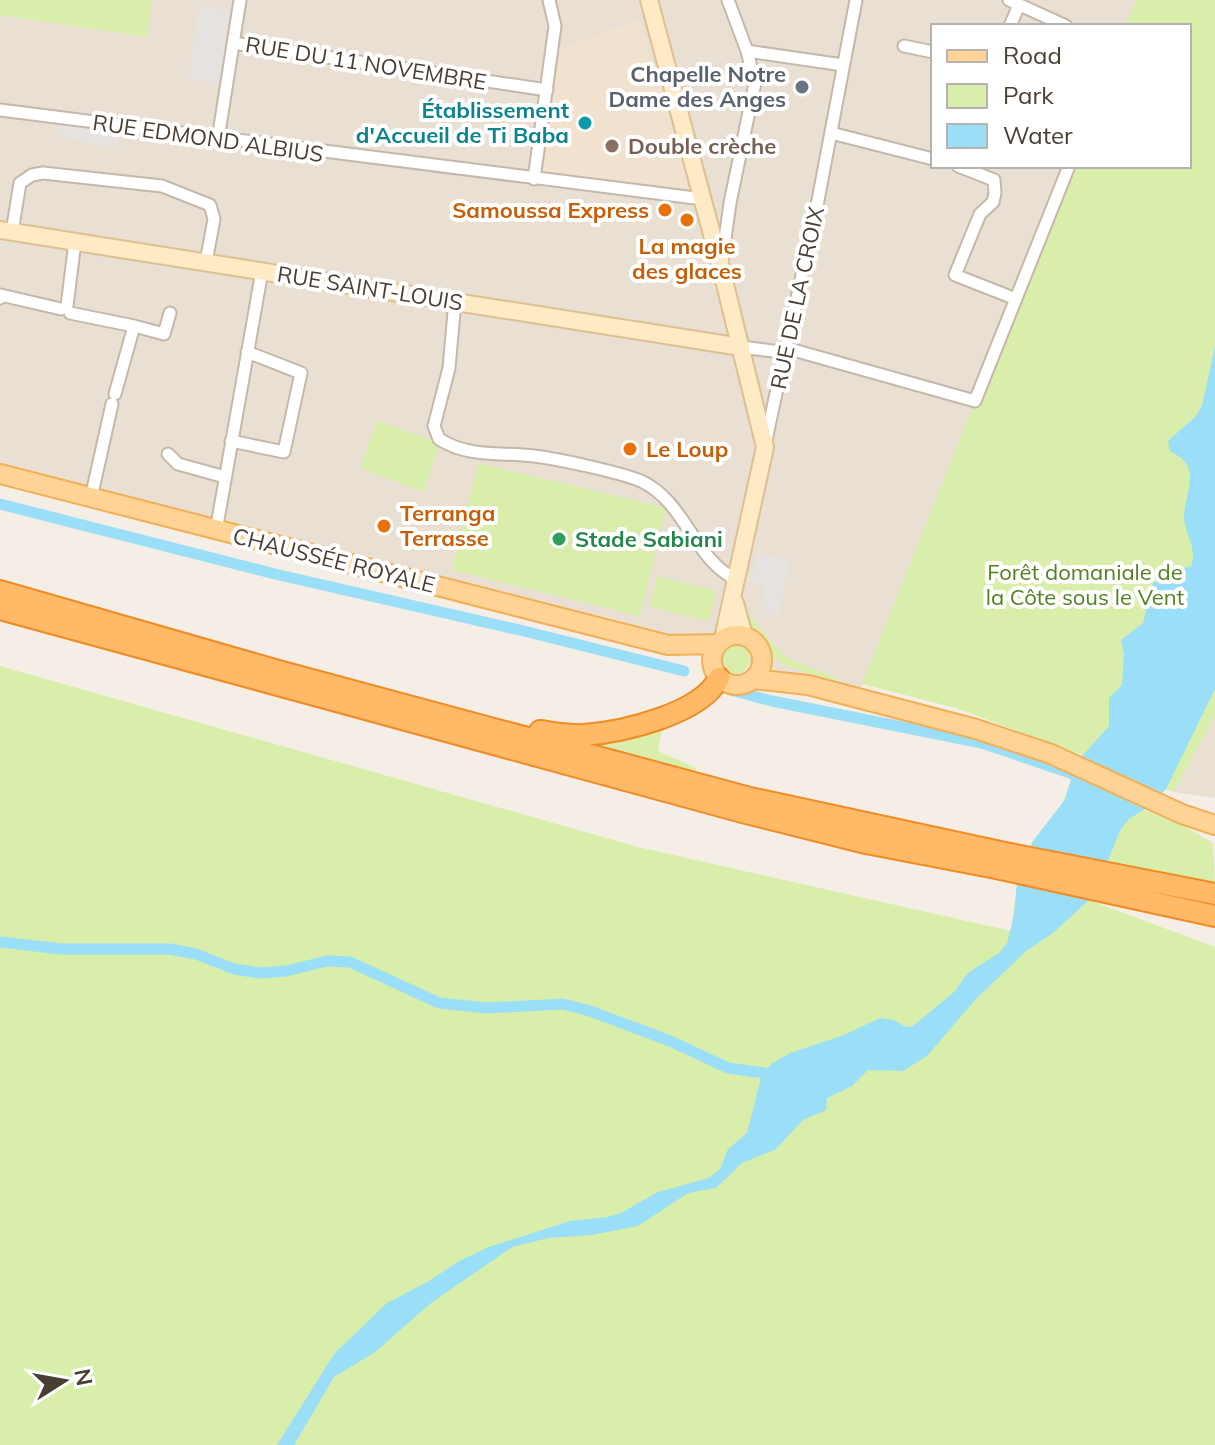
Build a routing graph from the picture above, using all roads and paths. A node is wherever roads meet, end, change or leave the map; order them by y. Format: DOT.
graph roads {
  1 [pos="240,0"];
  2 [pos="549,0"];
  3 [pos="649,0"];
  4 [pos="728,0"];
  5 [pos="856,0"];
  6 [pos="1014,2"];
  7 [pos="1010,24"];
  8 [pos="1062,24"];
  9 [pos="233,43"];
  10 [pos="904,46"];
  11 [pos="747,51"];
  12 [pos="931,52"];
  13 [pos="843,65"];
  14 [pos="547,90"];
  15 [pos="0,110"];
  16 [pos="831,133"];
  17 [pos="218,139"];
  18 [pos="931,158"];
  19 [pos="963,168"];
  20 [pos="1068,168"];
  21 [pos="534,179"];
  22 [pos="730,203"];
  23 [pos="704,204"];
  24 [pos="6,231"];
  25 [pos="75,242"];
  26 [pos="206,262"];
  27 [pos="721,268"];
  28 [pos="262,271"];
  29 [pos="0,298"];
  30 [pos="1016,299"];
  31 [pos="455,301"];
  32 [pos="66,309"];
  33 [pos="170,313"];
  34 [pos="134,326"];
  35 [pos="741,347"];
  36 [pos="784,350"];
  37 [pos="247,352"];
  38 [pos="231,441"];
  39 [pos="765,447"];
  40 [pos="168,454"];
  41 [pos="0,474"];
  42 [pos="225,477"];
  43 [pos="91,498"];
  44 [pos="216,531"];
  45 [pos="735,588"];
  46 [pos="0,591"];
  47 [pos="0,609"];
  48 [pos="744,636"];
  49 [pos="720,642"];
  50 [pos="668,645"];
  51 [pos="761,657"];
  52 [pos="716,673"];
  53 [pos="753,679"];
  54 [pos="808,685"];
  55 [pos="466,719"];
  56 [pos="1182,814"];
  57 [pos="1215,825"];
  58 [pos="1215,838"];
  59 [pos="1000,860"];
  60 [pos="1215,894"];
  61 [pos="1215,918"];
  1 -- 9 [label="street"];
  2 -- 14 [label="street"];
  3 -- 23 [label="street"];
  4 -- 11 [label="street"];
  5 -- 13 [label="street, RUE DE LA CROIX"];
  6 -- 7 [label="street"];
  6 -- 8 [label="street"];
  9 -- 14 [label="street, RUE DU 11 NOVEMBRE"];
  9 -- 17 [label="street"];
  10 -- 12 [label="street"];
  11 -- 13 [label="street"];
  11 -- 22 [label="street"];
  13 -- 16 [label="street, RUE DE LA CROIX"];
  14 -- 21 [label="street"];
  15 -- 17 [label="street, RUE EDMOND ALBIUS"];
  16 -- 18 [label="street"];
  16 -- 36 [label="street, RUE DE LA CROIX"];
  17 -- 21 [label="street, RUE EDMOND ALBIUS"];
  19 -- 30 [label="street"];
  20 -- 30 [label="street"];
  21 -- 23 [label="street, RUE EDMOND ALBIUS"];
  22 -- 23 [label="street, RUE EDMOND ALBIUS"];
  22 -- 27 [label="street"];
  23 -- 27 [label="street"];
  24 -- 25 [label="street, RUE SAINT-LOUIS"];
  24 -- 26 [label="street"];
  25 -- 26 [label="street, RUE SAINT-LOUIS"];
  25 -- 32 [label="street"];
  26 -- 28 [label="street, RUE SAINT-LOUIS"];
  27 -- 35 [label="street"];
  28 -- 31 [label="street, RUE SAINT-LOUIS"];
  28 -- 37 [label="street"];
  29 -- 32 [label="street"];
  30 -- 36 [label="street"];
  31 -- 35 [label="street, RUE SAINT-LOUIS"];
  31 -- 45 [label="street"];
  32 -- 34 [label="street"];
  33 -- 34 [label="street"];
  34 -- 43 [label="street"];
  35 -- 36 [label="street"];
  35 -- 39 [label="street"];
  36 -- 39 [label="street, RUE DE LA CROIX"];
  37 -- 38 [label="street"];
  37 -- 38 [label="street"];
  38 -- 42 [label="street"];
  39 -- 45 [label="street, RUE DE LA CROIX"];
  40 -- 42 [label="street"];
  41 -- 43 [label="main road, CHAUSSÉE ROYALE"];
  42 -- 44 [label="street"];
  43 -- 44 [label="main road, CHAUSSÉE ROYALE"];
  44 -- 50 [label="main road, CHAUSSÉE ROYALE"];
  45 -- 48 [label="street, RUE DE LA CROIX"];
  45 -- 49 [label="street, RUE DE LA CROIX"];
  46 -- 55 [label="highway"];
  47 -- 59 [label="highway"];
  48 -- 49 [label="main road"];
  48 -- 51 [label="main road"];
  49 -- 50 [label="main road, CHAUSSÉE ROYALE"];
  49 -- 52 [label="main road"];
  50 -- 52 [label="main road, CHAUSSÉE ROYALE"];
  51 -- 53 [label="main road"];
  51 -- 54 [label="main road"];
  52 -- 53 [label="main road"];
  52 -- 55 [label="highway"];
  53 -- 54 [label="main road"];
  54 -- 56 [label="main road"];
  55 -- 59 [label="highway"];
  56 -- 57 [label="main road"];
  56 -- 58 [label="main road"];
  59 -- 60 [label="highway"];
  59 -- 61 [label="highway"];
}
